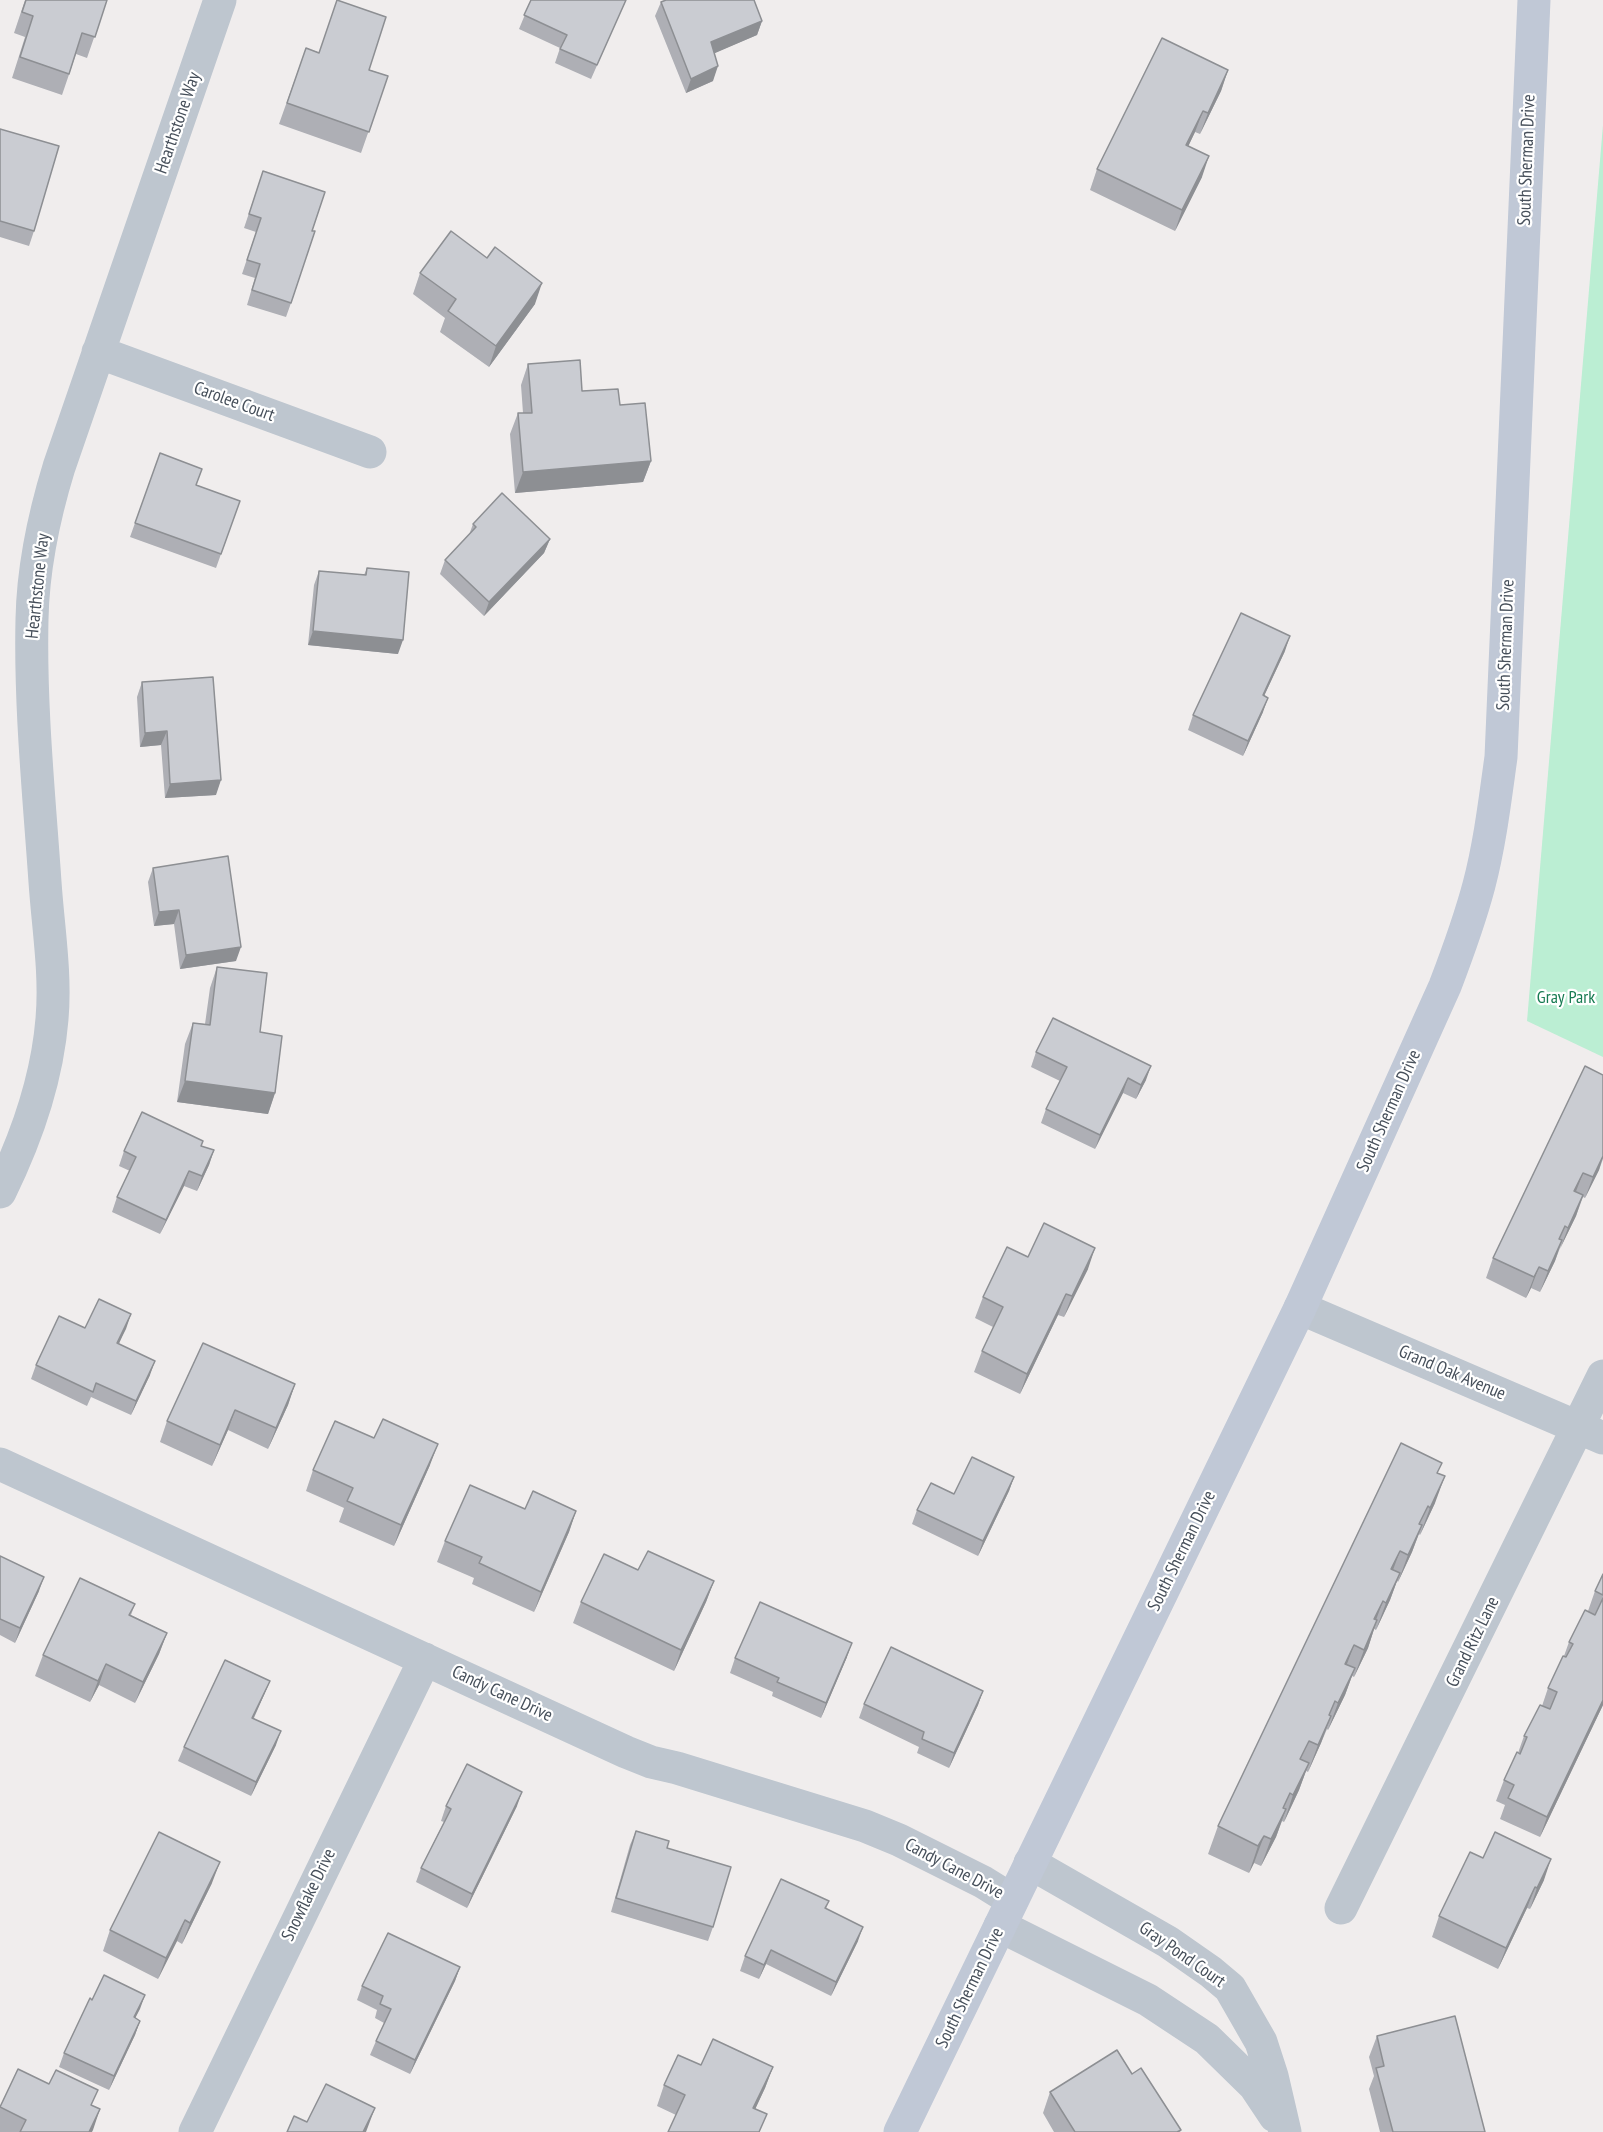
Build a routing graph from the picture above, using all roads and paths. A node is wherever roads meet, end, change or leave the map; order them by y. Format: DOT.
graph roads {
  1 [pos="220,0"];
  2 [pos="1534,0"];
  3 [pos="98,352"];
  4 [pos="370,452"];
  5 [pos="0,1192"];
  6 [pos="1300,1308"];
  7 [pos="1603,1376"];
  8 [pos="1591,1432"];
  9 [pos="0,1464"];
  10 [pos="425,1659"];
  11 [pos="1030,1863"];
  12 [pos="1341,1908"];
  13 [pos="1006,1913"];
  14 [pos="195,2132"];
  15 [pos="900,2132"];
  16 [pos="1284,2132"];
  1 -- 3 [label="street, Hearthstone Way"];
  2 -- 6 [label="street, South Sherman Drive"];
  3 -- 4 [label="street, Carolee Court"];
  3 -- 5 [label="street, Hearthstone Way"];
  6 -- 8 [label="street, Grand Oak Avenue"];
  6 -- 11 [label="street, South Sherman Drive"];
  7 -- 8 [label="street, Grand Ritz Lane"];
  8 -- 12 [label="street, Grand Ritz Lane"];
  9 -- 10 [label="street, Candy Cane Drive"];
  10 -- 13 [label="street, Candy Cane Drive"];
  10 -- 14 [label="street, Snowflake Drive"];
  11 -- 13 [label="street, South Sherman Drive"];
  11 -- 16 [label="street, Gray Pond Court"];
  13 -- 15 [label="street, South Sherman Drive"];
  13 -- 16 [label="street, Gray Pond Court"];
}
